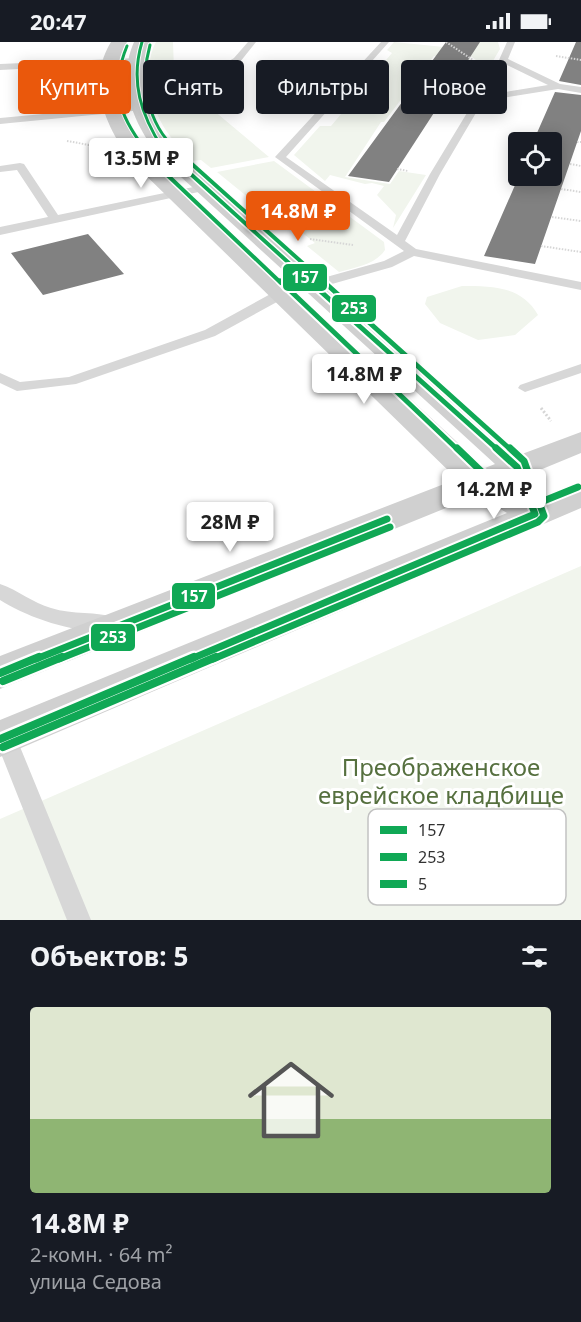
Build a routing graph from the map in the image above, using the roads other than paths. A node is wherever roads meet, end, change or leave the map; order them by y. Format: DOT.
graph roads {
  1 [pos="119,42"];
  2 [pos="252,42"];
  3 [pos="385,42"];
  4 [pos="510,42"];
  5 [pos="138,51"];
  6 [pos="110,60"];
  7 [pos="112,60"];
  8 [pos="237,60"];
  9 [pos="503,60"];
  10 [pos="507,62"];
  11 [pos="18,66"];
  12 [pos="0,67"];
  13 [pos="558,86"];
  14 [pos="581,90"];
  15 [pos="507,94"];
  16 [pos="140,108"];
  17 [pos="131,109"];
  18 [pos="84,114"];
  19 [pos="113,114"];
  20 [pos="470,114"];
  21 [pos="0,121"];
  22 [pos="0,169"];
  23 [pos="203,188"];
  24 [pos="174,194"];
  25 [pos="56,220"];
  26 [pos="0,231"];
  27 [pos="399,242"];
  28 [pos="412,252"];
  29 [pos="314,285"];
  30 [pos="581,286"];
  31 [pos="282,294"];
  32 [pos="581,368"];
  33 [pos="0,377"];
  34 [pos="525,388"];
  35 [pos="581,442"];
  36 [pos="517,467"];
  37 [pos="479,481"];
  38 [pos="581,495"];
  39 [pos="535,514"];
  40 [pos="0,591"];
  41 [pos="129,623"];
  42 [pos="0,673"];
  43 [pos="3,738"];
  44 [pos="80,920"];
  1 -- 6 [label="main road"];
  2 -- 8 [label="lane"];
  3 -- 27 [label="lane"];
  4 -- 9 [label="lane"];
  5 -- 7 [label="lane"];
  5 -- 16 [label="main road"];
  10 -- 13 [label="lane"];
  11 -- 12 [label="lane"];
  13 -- 14 [label="lane"];
  13 -- 15 [label="lane"];
  16 -- 17 [label="lane"];
  16 -- 23 [label="main road"];
  18 -- 21 [label="lane"];
  19 -- 24 [label="main road"];
  20 -- 27 [label="lane"];
  22 -- 25 [label="lane"];
  23 -- 24 [label="lane"];
  23 -- 29 [label="main road"];
  24 -- 25 [label="lane"];
  24 -- 31 [label="main road"];
  25 -- 26 [label="lane"];
  27 -- 28 [label="lane"];
  28 -- 29 [label="lane"];
  28 -- 30 [label="lane"];
  29 -- 31 [label="lane"];
  29 -- 36 [label="main road"];
  31 -- 33 [label="lane"];
  31 -- 37 [label="main road"];
  32 -- 34 [label="lane"];
  35 -- 36 [label="main road"];
  36 -- 37 [label="main road"];
  36 -- 39 [label="main road"];
  37 -- 39 [label="main road"];
  37 -- 41 [label="main road"];
  38 -- 39 [label="main road"];
  39 -- 43 [label="main road"];
  40 -- 41 [label="lane"];
  41 -- 42 [label="main road"];
  43 -- 44 [label="lane"];
}
